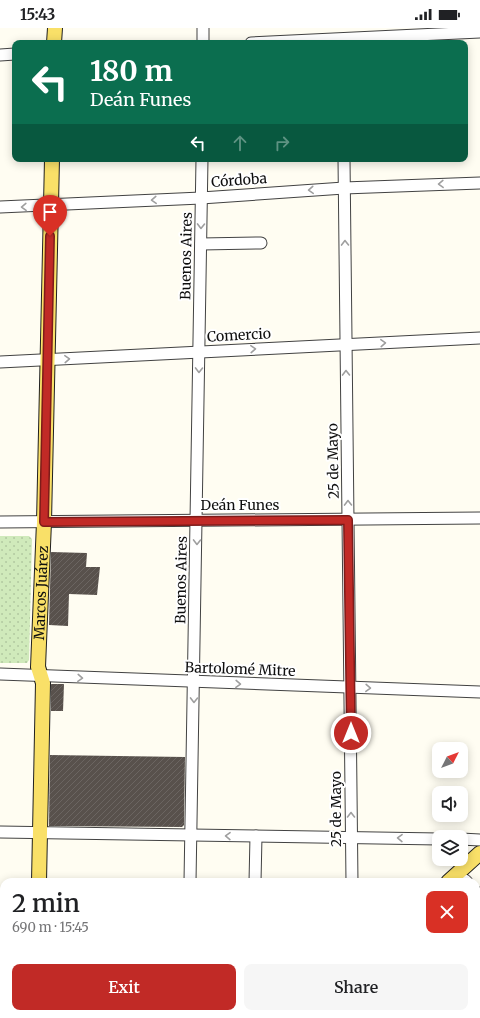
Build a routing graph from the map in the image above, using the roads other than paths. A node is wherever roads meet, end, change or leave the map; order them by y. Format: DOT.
graph roads {
  1 [pos="55,28"];
  2 [pos="204,28"];
  3 [pos="480,32"];
  4 [pos="343,37"];
  5 [pos="54,40"];
  6 [pos="203,40"];
  7 [pos="297,40"];
  8 [pos="12,54"];
  9 [pos="0,55"];
  10 [pos="52,162"];
  11 [pos="202,162"];
  12 [pos="344,162"];
  13 [pos="480,183"];
  14 [pos="344,188"];
  15 [pos="202,198"];
  16 [pos="50,206"];
  17 [pos="0,207"];
  18 [pos="261,243"];
  19 [pos="201,244"];
  20 [pos="480,338"];
  21 [pos="346,345"];
  22 [pos="199,352"];
  23 [pos="48,360"];
  24 [pos="0,362"];
  25 [pos="480,518"];
  26 [pos="197,520"];
  27 [pos="348,520"];
  28 [pos="0,522"];
  29 [pos="18,522"];
  30 [pos="44,522"];
  31 [pos="43,548"];
  32 [pos="0,674"];
  33 [pos="41,676"];
  34 [pos="194,683"];
  35 [pos="351,688"];
  36 [pos="480,692"];
  37 [pos="0,832"];
  38 [pos="41,833"];
  39 [pos="192,835"];
  40 [pos="256,836"];
  41 [pos="352,838"];
  42 [pos="432,839"];
  43 [pos="468,839"];
  44 [pos="480,840"];
  45 [pos="480,853"];
  46 [pos="480,865"];
  47 [pos="39,878"];
  48 [pos="190,878"];
  49 [pos="256,878"];
  50 [pos="352,878"];
  51 [pos="452,878"];
  52 [pos="467,878"];
  1 -- 5 [label="main road"];
  2 -- 6 [label="street"];
  3 -- 4 [label="street"];
  4 -- 7 [label="street"];
  8 -- 9 [label="street"];
  10 -- 16 [label="main road, Marcos Juárez"];
  11 -- 15 [label="street, Buenos Aires"];
  12 -- 14 [label="street, 25 de Mayo"];
  13 -- 14 [label="street, Córdoba, one-way"];
  14 -- 15 [label="street, Córdoba, one-way"];
  21 -- 14 [label="street, 25 de Mayo, one-way"];
  15 -- 16 [label="street, Córdoba, one-way"];
  15 -- 19 [label="street, Buenos Aires, one-way"];
  16 -- 17 [label="street, Córdoba, one-way"];
  16 -- 23 [label="main road, Marcos Juárez"];
  18 -- 19 [label="street"];
  19 -- 22 [label="street, Buenos Aires"];
  21 -- 20 [label="street, Comercio, one-way"];
  22 -- 21 [label="street, Comercio, one-way"];
  27 -- 21 [label="street, 25 de Mayo, one-way"];
  23 -- 22 [label="street, Comercio, one-way"];
  22 -- 26 [label="street, Buenos Aires, one-way"];
  23 -- 24 [label="street, Comercio"];
  23 -- 30 [label="main road, Marcos Juárez"];
  25 -- 27 [label="street, Deán Funes"];
  26 -- 27 [label="street, Deán Funes"];
  26 -- 30 [label="street, Deán Funes"];
  26 -- 34 [label="street, Buenos Aires, one-way"];
  27 -- 35 [label="street, 25 de Mayo"];
  28 -- 29 [label="street, Deán Funes"];
  29 -- 30 [label="street, Deán Funes"];
  29 -- 31 [label="street"];
  30 -- 31 [label="main road, Marcos Juárez"];
  31 -- 33 [label="main road, Marcos Juárez"];
  32 -- 33 [label="street, Bartolomé Mitre"];
  33 -- 34 [label="street, Bartolomé Mitre, one-way"];
  33 -- 38 [label="main road, Marcos Juárez"];
  34 -- 35 [label="street, Bartolomé Mitre, one-way"];
  34 -- 39 [label="street, Buenos Aires, one-way"];
  35 -- 36 [label="street, Bartolomé Mitre, one-way"];
  41 -- 35 [label="street, 25 de Mayo, one-way"];
  37 -- 38 [label="street"];
  38 -- 39 [label="street"];
  38 -- 47 [label="main road, Marcos Juárez"];
  40 -- 39 [label="street, one-way"];
  39 -- 48 [label="street, Buenos Aires"];
  40 -- 41 [label="street"];
  40 -- 49 [label="street"];
  42 -- 41 [label="street, one-way"];
  41 -- 50 [label="street, 25 de Mayo"];
  43 -- 44 [label="street"];
  45 -- 51 [label="main road"];
  46 -- 52 [label="main road"];
}
